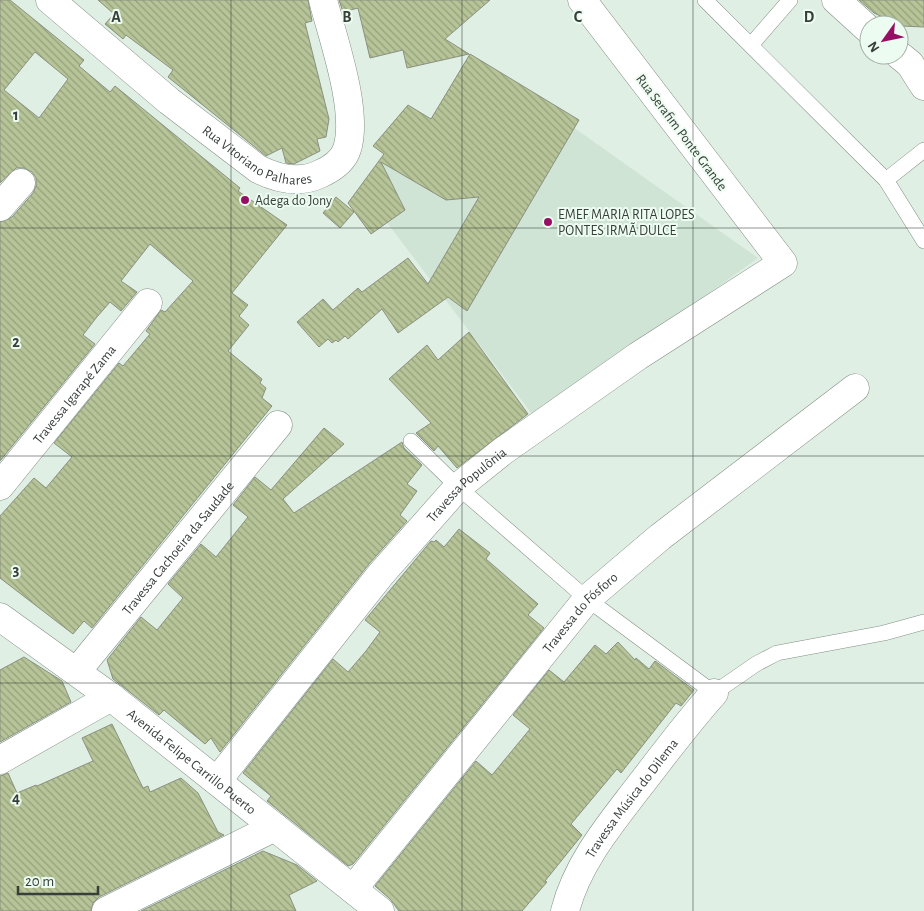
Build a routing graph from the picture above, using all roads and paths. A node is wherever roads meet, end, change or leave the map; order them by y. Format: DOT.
graph roads {
  1 [pos="50,0"];
  2 [pos="323,0"];
  3 [pos="582,0"];
  4 [pos="705,0"];
  5 [pos="790,0"];
  6 [pos="836,0"];
  7 [pos="859,21"];
  8 [pos="751,46"];
  9 [pos="924,150"];
  10 [pos="886,180"];
  11 [pos="21,183"];
  12 [pos="0,207"];
  13 [pos="924,241"];
  14 [pos="782,263"];
  15 [pos="148,303"];
  16 [pos="855,388"];
  17 [pos="278,425"];
  18 [pos="411,442"];
  19 [pos="0,486"];
  20 [pos="458,487"];
  21 [pos="587,599"];
  22 [pos="0,617"];
  23 [pos="924,622"];
  24 [pos="77,671"];
  25 [pos="714,693"];
  26 [pos="110,697"];
  27 [pos="0,760"];
  28 [pos="217,781"];
  29 [pos="275,827"];
  30 [pos="353,889"];
  31 [pos="106,911"];
  32 [pos="380,911"];
  33 [pos="565,911"];
  1 -- 2 [label="street, Rua Vitoriano Palhares"];
  3 -- 14 [label="street, Rua Serafim Ponte Grande"];
  4 -- 8 [label="lane"];
  5 -- 8 [label="lane"];
  6 -- 7 [label="street"];
  8 -- 10 [label="lane"];
  9 -- 10 [label="lane"];
  10 -- 13 [label="lane"];
  11 -- 12 [label="street"];
  14 -- 20 [label="street, Travessa Populônia"];
  15 -- 19 [label="street, Travessa Igarapé Zama"];
  16 -- 21 [label="street, Travessa do Fósforo"];
  17 -- 24 [label="street, Travessa Cachoeira da Saudade"];
  18 -- 20 [label="lane"];
  20 -- 21 [label="lane"];
  20 -- 28 [label="street, Travessa Populônia"];
  21 -- 25 [label="lane"];
  21 -- 30 [label="street, Travessa do Fósforo"];
  22 -- 24 [label="street, Avenida Felipe Carrillo Puerto"];
  23 -- 25 [label="lane"];
  24 -- 26 [label="street, Avenida Felipe Carrillo Puerto"];
  25 -- 33 [label="street, Travessa Música do Dilema"];
  26 -- 27 [label="street"];
  26 -- 28 [label="street, Avenida Felipe Carrillo Puerto"];
  28 -- 29 [label="street, Avenida Felipe Carrillo Puerto"];
  29 -- 30 [label="street, Avenida Felipe Carrillo Puerto"];
  29 -- 31 [label="street"];
  30 -- 32 [label="street, Avenida Felipe Carrillo Puerto"];
}
